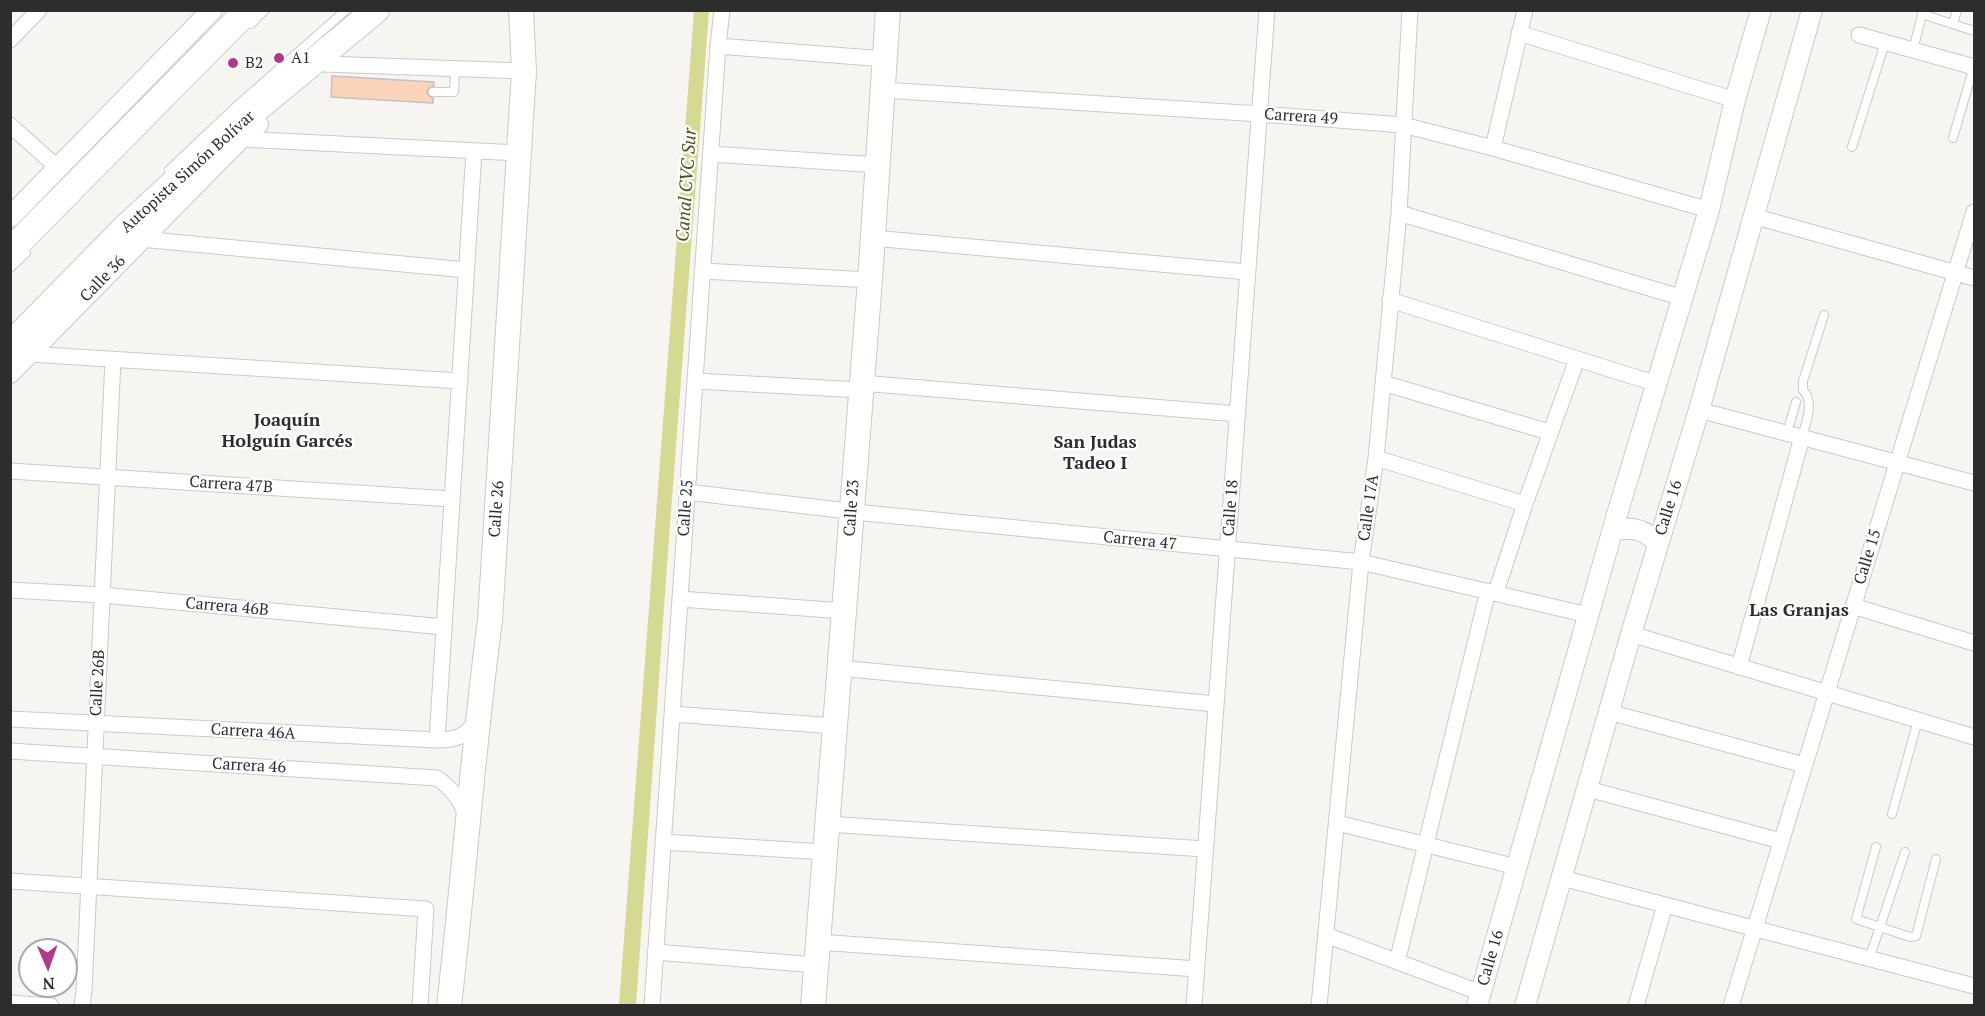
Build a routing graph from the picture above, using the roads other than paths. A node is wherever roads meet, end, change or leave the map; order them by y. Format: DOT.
graph roads {
  1 [pos="39,10"];
  2 [pos="212,10"];
  3 [pos="265,10"];
  4 [pos="346,10"];
  5 [pos="377,10"];
  6 [pos="521,10"];
  7 [pos="723,10"];
  8 [pos="888,10"];
  9 [pos="1268,10"];
  10 [pos="1410,10"];
  11 [pos="1525,10"];
  12 [pos="1761,10"];
  13 [pos="1812,10"];
  14 [pos="1957,10"];
  15 [pos="1922,12"];
  16 [pos="247,20"];
  17 [pos="1953,24"];
  18 [pos="1974,31"];
  19 [pos="1519,33"];
  20 [pos="1859,35"];
  21 [pos="10,40"];
  22 [pos="1885,43"];
  23 [pos="718,46"];
  24 [pos="1913,50"];
  25 [pos="885,59"];
  26 [pos="324,64"];
  27 [pos="1974,67"];
  28 [pos="455,69"];
  29 [pos="524,71"];
  30 [pos="883,90"];
  31 [pos="434,92"];
  32 [pos="1735,100"];
  33 [pos="1260,114"];
  34 [pos="10,125"];
  35 [pos="1403,125"];
  36 [pos="1953,138"];
  37 [pos="240,139"];
  38 [pos="1852,147"];
  39 [pos="1493,148"];
  40 [pos="474,151"];
  41 [pos="519,153"];
  42 [pos="711,154"];
  43 [pos="878,165"];
  44 [pos="58,168"];
  45 [pos="161,178"];
  46 [pos="1709,210"];
  47 [pos="1974,212"];
  48 [pos="1399,213"];
  49 [pos="1754,216"];
  50 [pos="10,217"];
  51 [pos="873,238"];
  52 [pos="141,239"];
  53 [pos="36,243"];
  54 [pos="10,251"];
  55 [pos="10,268"];
  56 [pos="466,270"];
  57 [pos="702,271"];
  58 [pos="1248,272"];
  59 [pos="1956,273"];
  60 [pos="1974,278"];
  61 [pos="870,280"];
  62 [pos="1683,298"];
  63 [pos="1390,300"];
  64 [pos="1824,315"];
  65 [pos="20,350"];
  66 [pos="113,359"];
  67 [pos="1577,359"];
  68 [pos="10,373"];
  69 [pos="460,381"];
  70 [pos="695,381"];
  71 [pos="1383,383"];
  72 [pos="1657,384"];
  73 [pos="861,386"];
  74 [pos="1796,402"];
  75 [pos="1699,410"];
  76 [pos="1238,414"];
  77 [pos="1550,432"];
  78 [pos="1794,435"];
  79 [pos="1376,458"];
  80 [pos="1898,462"];
  81 [pos="10,471"];
  82 [pos="108,477"];
  83 [pos="1974,483"];
  84 [pos="687,492"];
  85 [pos="452,499"];
  86 [pos="1524,504"];
  87 [pos="851,511"];
  88 [pos="1618,511"];
  89 [pos="1664,523"];
  90 [pos="1613,531"];
  91 [pos="1658,543"];
  92 [pos="1228,550"];
  93 [pos="1361,562"];
  94 [pos="10,590"];
  95 [pos="1492,591"];
  96 [pos="102,595"];
  97 [pos="680,598"];
  98 [pos="1853,606"];
  99 [pos="844,611"];
  100 [pos="1588,615"];
  101 [pos="444,627"];
  102 [pos="1630,634"];
  103 [pos="1974,643"];
  104 [pos="1739,667"];
  105 [pos="839,668"];
  106 [pos="1827,693"];
  107 [pos="1216,704"];
  108 [pos="478,708"];
  109 [pos="1609,712"];
  110 [pos="672,714"];
  111 [pos="10,719"];
  112 [pos="1918,720"];
  113 [pos="96,724"];
  114 [pos="835,726"];
  115 [pos="1974,737"];
  116 [pos="437,740"];
  117 [pos="10,752"];
  118 [pos="95,757"];
  119 [pos="1804,765"];
  120 [pos="1588,789"];
  121 [pos="1892,814"];
  122 [pos="467,818"];
  123 [pos="1337,823"];
  124 [pos="827,824"];
  125 [pos="1781,841"];
  126 [pos="663,842"];
  127 [pos="1426,845"];
  128 [pos="1876,847"];
  129 [pos="1206,849"];
  130 [pos="825,852"];
  131 [pos="1905,852"];
  132 [pos="1936,860"];
  133 [pos="1517,867"];
  134 [pos="1562,878"];
  135 [pos="10,881"];
  136 [pos="89,886"];
  137 [pos="1665,905"];
  138 [pos="1880,927"];
  139 [pos="1754,929"];
  140 [pos="1326,935"];
  141 [pos="655,952"];
  142 [pos="817,954"];
  143 [pos="1869,959"];
  144 [pos="1397,962"];
  145 [pos="1197,969"];
  146 [pos="1974,986"];
  147 [pos="1479,999"];
  148 [pos="10,1003"];
  149 [pos="51,1005"];
  150 [pos="82,1005"];
  151 [pos="420,1005"];
  152 [pos="449,1005"];
  153 [pos="652,1005"];
  154 [pos="813,1005"];
  155 [pos="1194,1005"];
  156 [pos="1319,1005"];
  157 [pos="1525,1005"];
  158 [pos="1636,1005"];
  159 [pos="1731,1005"];
  1 -- 21 [label="street"];
  2 -- 44 [label="street"];
  3 -- 16 [label="lane"];
  4 -- 45 [label="lane"];
  5 -- 26 [label="street, Calle 36"];
  5 -- 65 [label="highway, Autopista Simón Bolívar"];
  6 -- 29 [label="main road, Calle 26"];
  7 -- 23 [label="street, Calle 25"];
  8 -- 25 [label="main road, Calle 23"];
  9 -- 33 [label="street, Calle 18"];
  10 -- 35 [label="street, Calle 17A"];
  11 -- 19 [label="street"];
  12 -- 32 [label="street, Calle 16"];
  13 -- 49 [label="street, Calle 16"];
  14 -- 17 [label="lane"];
  15 -- 17 [label="lane"];
  15 -- 24 [label="lane"];
  16 -- 54 [label="highway"];
  17 -- 18 [label="lane"];
  19 -- 32 [label="street"];
  19 -- 39 [label="street"];
  20 -- 22 [label="street"];
  22 -- 24 [label="street"];
  22 -- 38 [label="lane"];
  23 -- 25 [label="street"];
  23 -- 42 [label="street, Calle 25"];
  24 -- 27 [label="street"];
  25 -- 30 [label="main road, Calle 23"];
  26 -- 28 [label="street"];
  26 -- 37 [label="street, Calle 36"];
  27 -- 36 [label="lane"];
  28 -- 29 [label="street"];
  28 -- 31 [label="lane"];
  29 -- 41 [label="main road, Calle 26"];
  30 -- 33 [label="street, Carrera 49"];
  30 -- 43 [label="main road, Calle 23"];
  32 -- 46 [label="street, Calle 16"];
  33 -- 35 [label="street, Carrera 49"];
  33 -- 58 [label="street, Calle 18"];
  34 -- 44 [label="street"];
  35 -- 39 [label="street, Carrera 49"];
  35 -- 48 [label="street, Calle 17A"];
  37 -- 40 [label="street"];
  37 -- 52 [label="street, Calle 36"];
  39 -- 46 [label="street, Carrera 49"];
  40 -- 41 [label="street"];
  40 -- 56 [label="street"];
  41 -- 108 [label="main road, Calle 26"];
  42 -- 43 [label="street"];
  42 -- 57 [label="street, Calle 25"];
  43 -- 51 [label="main road, Calle 23"];
  44 -- 50 [label="street"];
  46 -- 62 [label="street, Calle 16"];
  47 -- 59 [label="street, Calle 15"];
  48 -- 62 [label="street"];
  48 -- 63 [label="street, Calle 17A"];
  49 -- 59 [label="street"];
  49 -- 75 [label="street, Calle 16"];
  51 -- 58 [label="street"];
  51 -- 61 [label="main road, Calle 23"];
  52 -- 56 [label="street"];
  52 -- 65 [label="street, Calle 36"];
  53 -- 55 [label="lane"];
  56 -- 69 [label="street"];
  57 -- 61 [label="street"];
  57 -- 70 [label="street, Calle 25"];
  58 -- 76 [label="street, Calle 18"];
  59 -- 60 [label="street"];
  59 -- 80 [label="street, Calle 15"];
  61 -- 73 [label="main road, Calle 23"];
  62 -- 72 [label="street, Calle 16"];
  63 -- 67 [label="street"];
  63 -- 71 [label="street, Calle 17A"];
  64 -- 78 [label="lane"];
  65 -- 66 [label="street"];
  65 -- 68 [label="street, Calle 36"];
  66 -- 69 [label="street"];
  66 -- 82 [label="street, Calle 26B"];
  67 -- 72 [label="street"];
  67 -- 77 [label="street"];
  69 -- 85 [label="street"];
  70 -- 73 [label="street"];
  70 -- 84 [label="street, Calle 25"];
  71 -- 77 [label="street"];
  71 -- 79 [label="street, Calle 17A"];
  72 -- 88 [label="street, Calle 16"];
  73 -- 76 [label="street"];
  73 -- 87 [label="main road, Calle 23"];
  74 -- 78 [label="lane"];
  75 -- 78 [label="street"];
  75 -- 89 [label="street, Calle 16"];
  76 -- 92 [label="street, Calle 18"];
  77 -- 86 [label="street"];
  78 -- 80 [label="street"];
  78 -- 104 [label="street"];
  79 -- 86 [label="street"];
  79 -- 93 [label="street, Calle 17A"];
  80 -- 83 [label="street"];
  80 -- 98 [label="street, Calle 15"];
  81 -- 82 [label="street, Carrera 47B"];
  82 -- 85 [label="street, Carrera 47B"];
  82 -- 96 [label="street, Calle 26B"];
  84 -- 87 [label="street, Carrera 47"];
  84 -- 97 [label="street, Calle 25"];
  85 -- 101 [label="street"];
  86 -- 95 [label="street"];
  87 -- 92 [label="street, Carrera 47"];
  87 -- 99 [label="main road, Calle 23"];
  88 -- 89 [label="street"];
  88 -- 90 [label="street, Calle 16"];
  89 -- 91 [label="street, Calle 16"];
  90 -- 91 [label="street"];
  90 -- 100 [label="street, Calle 16"];
  91 -- 102 [label="street, Calle 16"];
  92 -- 93 [label="street, Carrera 47"];
  92 -- 107 [label="street, Calle 18"];
  93 -- 95 [label="street, Carrera 47"];
  93 -- 123 [label="street, Calle 17A"];
  94 -- 96 [label="street, Carrera 46B"];
  95 -- 100 [label="street, Carrera 47"];
  95 -- 127 [label="street"];
  96 -- 101 [label="street, Carrera 46B"];
  96 -- 113 [label="street, Calle 26B"];
  97 -- 99 [label="street"];
  97 -- 110 [label="street, Calle 25"];
  98 -- 103 [label="street"];
  98 -- 106 [label="street, Calle 15"];
  99 -- 105 [label="main road, Calle 23"];
  100 -- 133 [label="street, Calle 16"];
  101 -- 116 [label="street"];
  102 -- 104 [label="street"];
  102 -- 109 [label="street, Calle 16"];
  104 -- 106 [label="street"];
  105 -- 107 [label="street"];
  105 -- 114 [label="main road, Calle 23"];
  106 -- 112 [label="street"];
  106 -- 119 [label="street, Calle 15"];
  107 -- 129 [label="street, Calle 18"];
  108 -- 116 [label="street, Carrera 46A"];
  108 -- 122 [label="main road, Calle 26"];
  109 -- 119 [label="street"];
  109 -- 120 [label="street, Calle 16"];
  110 -- 114 [label="street"];
  110 -- 126 [label="street, Calle 25"];
  111 -- 113 [label="street, Carrera 46A"];
  112 -- 115 [label="street"];
  112 -- 121 [label="lane"];
  113 -- 116 [label="street, Carrera 46A"];
  113 -- 118 [label="street, Calle 26B"];
  114 -- 124 [label="main road, Calle 23"];
  117 -- 118 [label="street, Carrera 46"];
  118 -- 122 [label="street, Carrera 46"];
  118 -- 136 [label="street, Calle 26B"];
  119 -- 125 [label="street, Calle 15"];
  120 -- 125 [label="street"];
  120 -- 134 [label="street, Calle 16"];
  122 -- 152 [label="main road, Calle 26"];
  123 -- 127 [label="street"];
  123 -- 140 [label="street, Calle 17A"];
  124 -- 129 [label="street"];
  124 -- 130 [label="main road, Calle 23"];
  125 -- 139 [label="street, Calle 15"];
  126 -- 130 [label="street"];
  126 -- 141 [label="street, Calle 25"];
  127 -- 133 [label="street"];
  127 -- 144 [label="street"];
  128 -- 138 [label="lane"];
  129 -- 145 [label="street, Calle 18"];
  130 -- 142 [label="main road, Calle 23"];
  131 -- 138 [label="lane"];
  132 -- 138 [label="lane"];
  133 -- 147 [label="street, Calle 16"];
  134 -- 137 [label="street"];
  134 -- 157 [label="street, Calle 16"];
  135 -- 136 [label="street"];
  136 -- 150 [label="street, Calle 26B"];
  136 -- 151 [label="street"];
  137 -- 139 [label="street"];
  137 -- 158 [label="street"];
  138 -- 143 [label="lane"];
  139 -- 143 [label="street"];
  139 -- 159 [label="street, Calle 15"];
  140 -- 144 [label="street"];
  140 -- 156 [label="street, Calle 17A"];
  141 -- 142 [label="street"];
  141 -- 153 [label="street, Calle 25"];
  142 -- 145 [label="street"];
  142 -- 154 [label="main road, Calle 23"];
  143 -- 146 [label="street"];
  144 -- 147 [label="street"];
  145 -- 155 [label="street, Calle 18"];
  148 -- 149 [label="street"];
}
